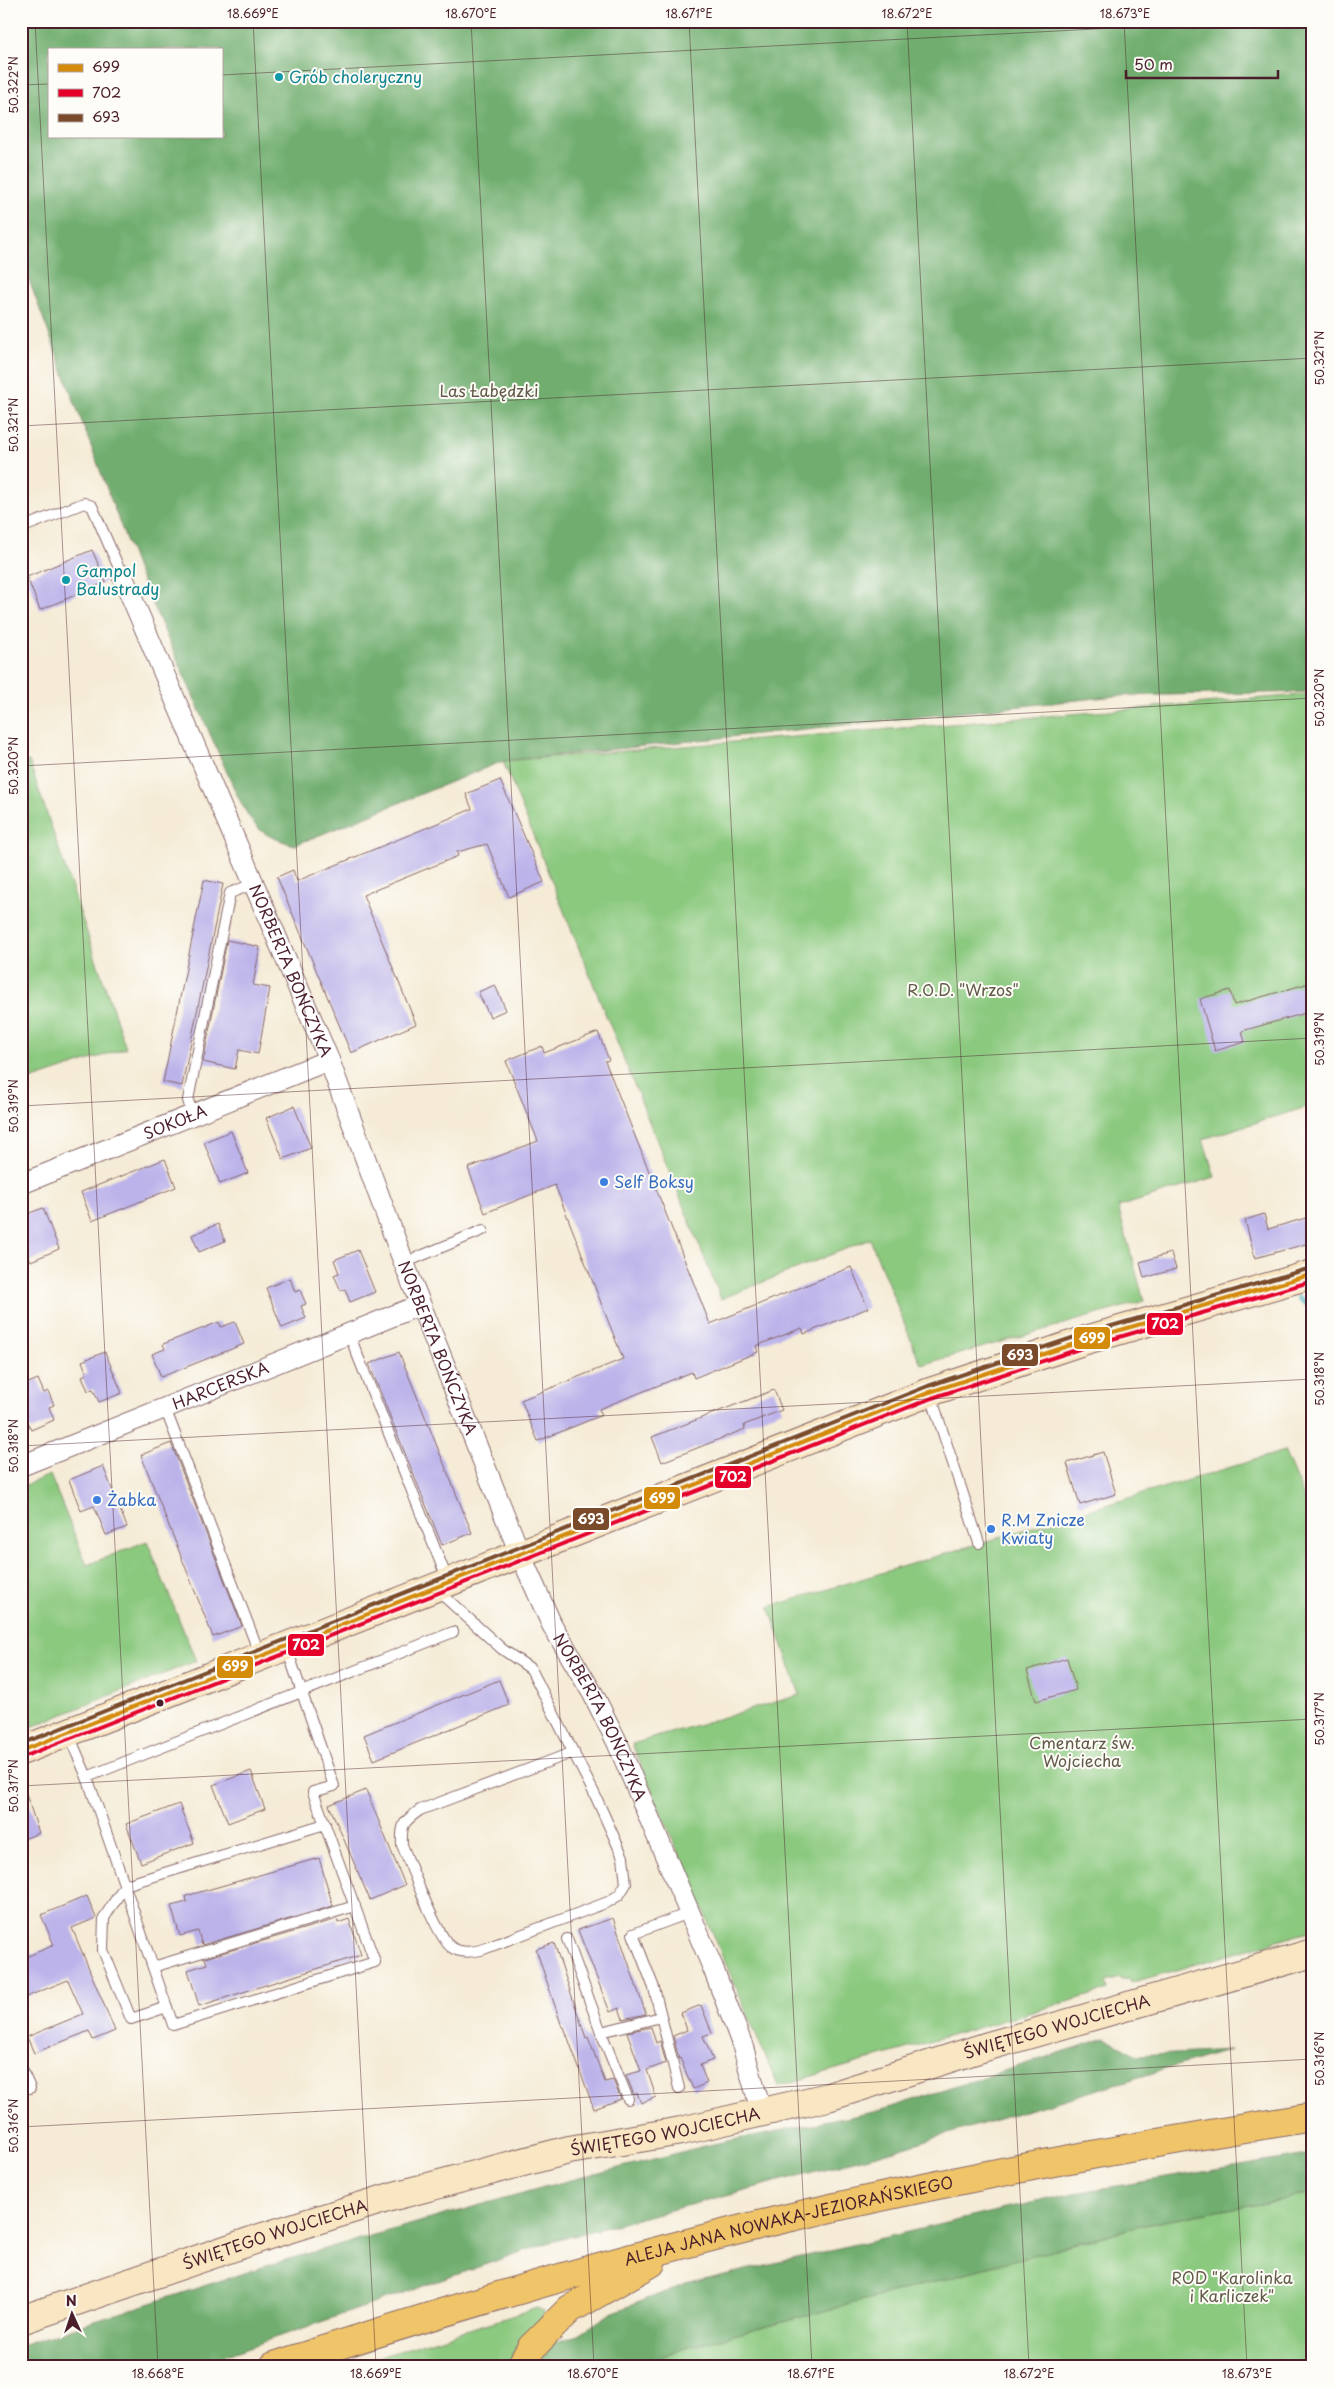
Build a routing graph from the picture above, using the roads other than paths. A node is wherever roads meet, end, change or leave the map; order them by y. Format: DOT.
graph roads {
  1 [pos="21,528"];
  2 [pos="122,576"];
  3 [pos="253,884"];
  4 [pos="329,1060"];
  5 [pos="192,1115"];
  6 [pos="21,1184"];
  7 [pos="483,1230"];
  8 [pos="404,1262"];
  9 [pos="1313,1274"];
  10 [pos="420,1305"];
  11 [pos="349,1334"];
  12 [pos="930,1392"];
  13 [pos="165,1408"];
  14 [pos="21,1466"];
  15 [pos="979,1543"];
  16 [pos="520,1554"];
  17 [pos="441,1584"];
  18 [pos="453,1632"];
  19 [pos="286,1645"];
  20 [pos="261,1656"];
  21 [pos="303,1691"];
  22 [pos="68,1732"];
  23 [pos="21,1751"];
  24 [pos="574,1752"];
  25 [pos="87,1777"];
  26 [pos="325,1824"];
  27 [pos="125,1885"];
  28 [pos="355,1906"];
  29 [pos="689,1913"];
  30 [pos="567,1939"];
  31 [pos="1313,1953"];
  32 [pos="153,1967"];
  33 [pos="167,2007"];
  34 [pos="661,2016"];
  35 [pos="601,2032"];
  36 [pos="21,2068"];
  37 [pos="30,2088"];
  38 [pos="679,2088"];
  39 [pos="628,2099"];
  40 [pos="762,2114"];
  41 [pos="1313,2117"];
  42 [pos="683,2245"];
  43 [pos="21,2320"];
  44 [pos="274,2366"];
  45 [pos="521,2366"];
  1 -- 2 [label="lane"];
  2 -- 3 [label="street, NORBERTA BOŃCZYKA"];
  3 -- 4 [label="street, NORBERTA BOŃCZYKA"];
  3 -- 5 [label="lane"];
  4 -- 5 [label="street, SOKOŁA"];
  4 -- 8 [label="street, NORBERTA BOŃCZYKA"];
  5 -- 6 [label="street, SOKOŁA"];
  7 -- 8 [label="lane"];
  8 -- 10 [label="street, NORBERTA BOŃCZYKA"];
  9 -- 12 [label="street"];
  10 -- 11 [label="street, HARCERSKA"];
  10 -- 16 [label="street, NORBERTA BOŃCZYKA"];
  11 -- 13 [label="street, HARCERSKA"];
  11 -- 17 [label="lane"];
  12 -- 15 [label="lane"];
  12 -- 16 [label="street"];
  13 -- 14 [label="street, HARCERSKA"];
  13 -- 20 [label="lane"];
  16 -- 17 [label="street"];
  16 -- 29 [label="street, NORBERTA BOŃCZYKA"];
  17 -- 19 [label="street"];
  17 -- 24 [label="lane"];
  18 -- 21 [label="lane"];
  19 -- 20 [label="street"];
  19 -- 21 [label="lane"];
  20 -- 22 [label="street"];
  21 -- 25 [label="lane"];
  21 -- 26 [label="lane"];
  22 -- 23 [label="street"];
  22 -- 25 [label="lane"];
  24 -- 24 [label="lane"];
  25 -- 27 [label="lane"];
  26 -- 27 [label="lane"];
  26 -- 28 [label="lane"];
  27 -- 32 [label="lane"];
  27 -- 33 [label="lane"];
  28 -- 32 [label="lane"];
  28 -- 33 [label="lane"];
  29 -- 34 [label="lane"];
  29 -- 40 [label="street, NORBERTA BOŃCZYKA"];
  30 -- 35 [label="lane"];
  31 -- 40 [label="street, ŚWIĘTEGO WOJCIECHA"];
  32 -- 33 [label="lane"];
  34 -- 35 [label="lane"];
  34 -- 38 [label="lane"];
  35 -- 39 [label="lane"];
  36 -- 37 [label="lane"];
  40 -- 43 [label="street, ŚWIĘTEGO WOJCIECHA"];
  41 -- 42 [label="main road, ALEJA JANA NOWAKA-JEZIORAŃSKIEGO"];
  42 -- 44 [label="main road, ALEJA JANA NOWAKA-JEZIORAŃSKIEGO"];
  42 -- 45 [label="main road"];
}
